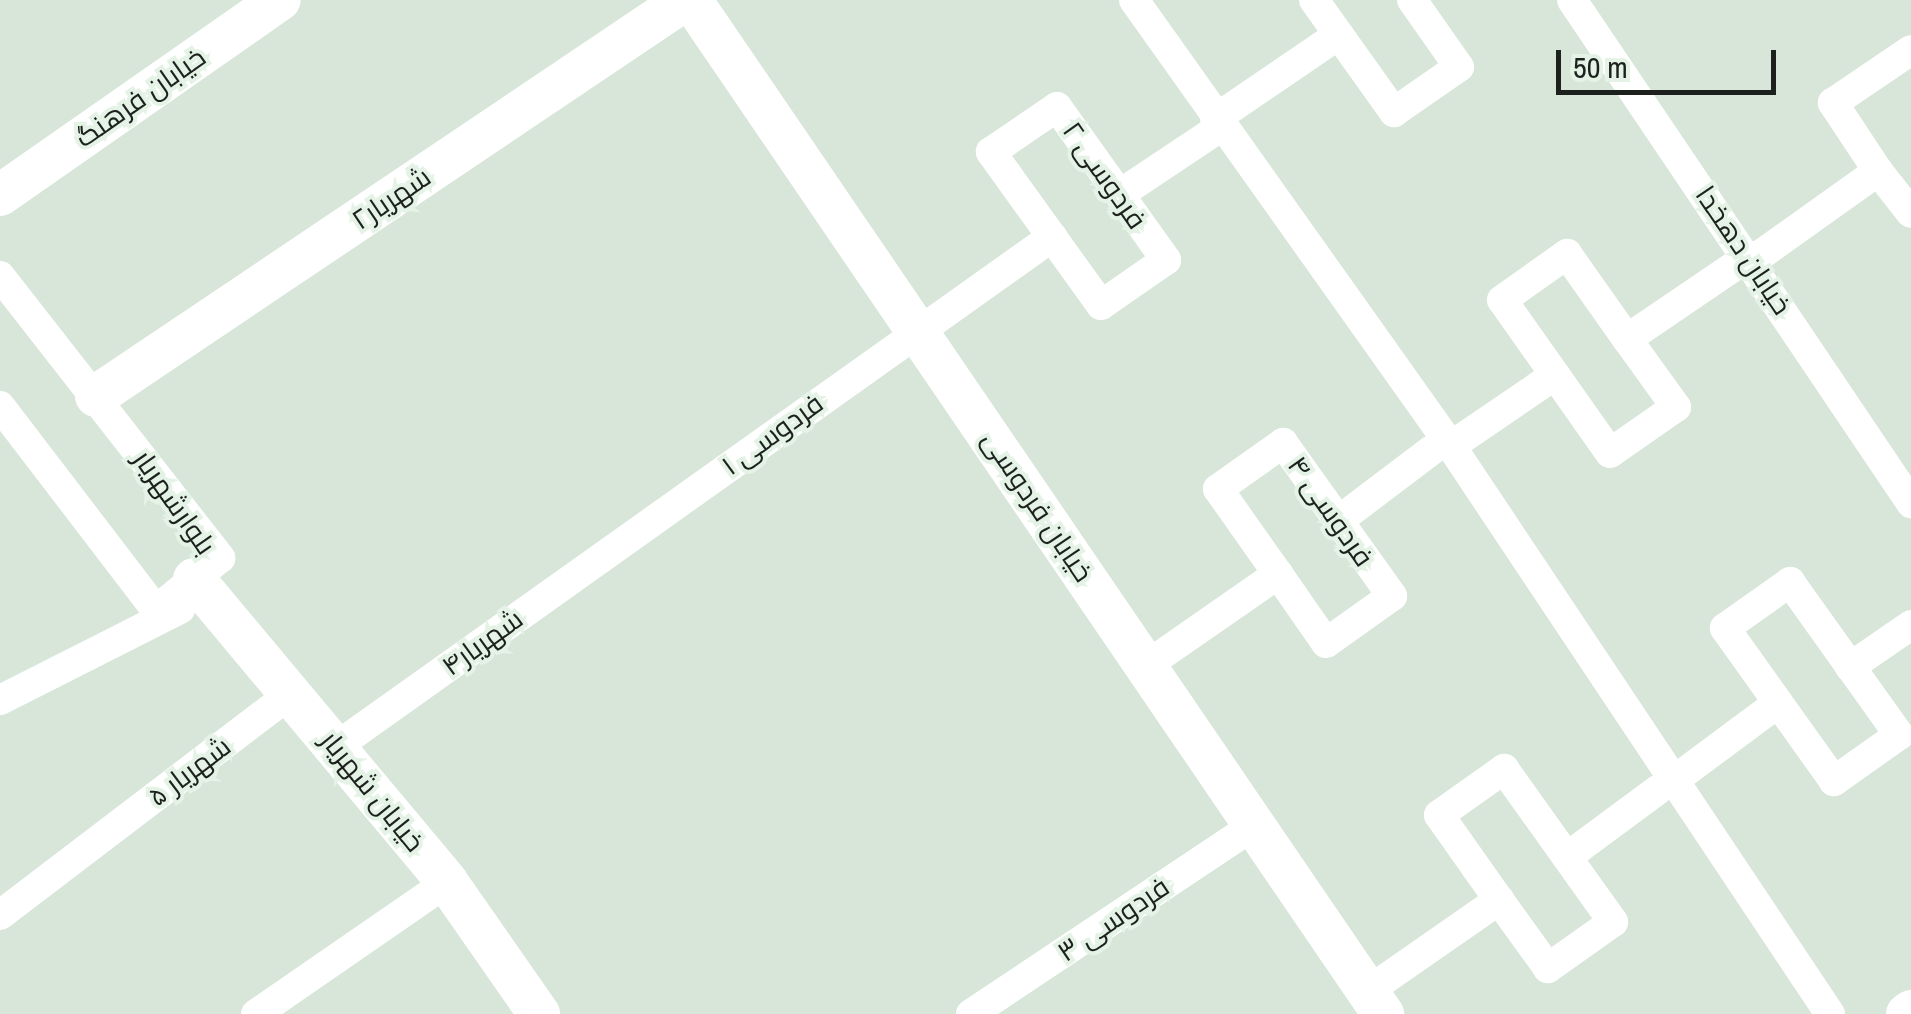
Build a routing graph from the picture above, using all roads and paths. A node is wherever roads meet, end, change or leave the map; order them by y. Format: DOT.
graph roads {
  1 [pos="688,0"];
  2 [pos="1134,0"];
  3 [pos="1314,0"];
  4 [pos="1412,0"];
  5 [pos="1572,0"];
  6 [pos="261,5"];
  7 [pos="1338,34"];
  8 [pos="1899,59"];
  9 [pos="1214,126"];
  10 [pos="1878,171"];
  11 [pos="1120,194"];
  12 [pos="0,195"];
  13 [pos="1911,213"];
  14 [pos="1052,237"];
  15 [pos="1750,259"];
  16 [pos="0,276"];
  17 [pos="917,330"];
  18 [pos="1627,338"];
  19 [pos="1555,375"];
  20 [pos="96,396"];
  21 [pos="0,406"];
  22 [pos="1441,448"];
  23 [pos="1911,503"];
  24 [pos="1338,520"];
  25 [pos="627,538"];
  26 [pos="1278,574"];
  27 [pos="201,587"];
  28 [pos="1911,625"];
  29 [pos="1147,665"];
  30 [pos="1850,667"];
  31 [pos="293,692"];
  32 [pos="0,700"];
  33 [pos="1778,703"];
  34 [pos="337,746"];
  35 [pos="1666,784"];
  36 [pos="1256,824"];
  37 [pos="1567,857"];
  38 [pos="447,882"];
  39 [pos="1499,900"];
  40 [pos="0,914"];
  41 [pos="1376,1002"];
  42 [pos="256,1014"];
  43 [pos="539,1014"];
  44 [pos="970,1014"];
  45 [pos="1830,1014"];
  1 -- 17 [label="street, خیابان فردوسی"];
  1 -- 20 [label="street, شهریار۲"];
  2 -- 9 [label="street"];
  3 -- 7 [label="street"];
  4 -- 7 [label="street"];
  5 -- 15 [label="street, خیابان دهخدا"];
  6 -- 12 [label="street, خیابان فرهنگ"];
  7 -- 9 [label="street"];
  8 -- 10 [label="street"];
  9 -- 11 [label="street"];
  9 -- 22 [label="street"];
  10 -- 13 [label="street"];
  10 -- 15 [label="street"];
  11 -- 14 [label="street, فردوسی ۲"];
  11 -- 14 [label="street, فردوسی ۲"];
  14 -- 17 [label="street"];
  15 -- 18 [label="street"];
  15 -- 23 [label="street, خیابان دهخدا"];
  16 -- 20 [label="street, بلوارشهریار"];
  17 -- 25 [label="street, فردوسی ۱"];
  17 -- 29 [label="street, خیابان فردوسی"];
  18 -- 19 [label="street"];
  18 -- 19 [label="street"];
  19 -- 22 [label="street"];
  20 -- 27 [label="street, بلوارشهریار"];
  21 -- 27 [label="street, بلوارشهریار"];
  22 -- 24 [label="street"];
  22 -- 35 [label="street"];
  24 -- 26 [label="street, فردوسی ۴"];
  24 -- 26 [label="street, فردوسی ۴"];
  25 -- 34 [label="street, شهریار۴"];
  26 -- 29 [label="street"];
  27 -- 31 [label="street, خیابان شهریار"];
  27 -- 32 [label="street"];
  28 -- 30 [label="street"];
  29 -- 36 [label="street, خیابان فردوسی"];
  30 -- 33 [label="street"];
  30 -- 33 [label="street"];
  31 -- 34 [label="street, خیابان شهریار"];
  31 -- 40 [label="street, شهریار ۵"];
  33 -- 35 [label="street"];
  34 -- 38 [label="street, خیابان شهریار"];
  35 -- 37 [label="street"];
  35 -- 45 [label="street"];
  36 -- 41 [label="street, خیابان فردوسی"];
  36 -- 44 [label="street, فردوسی ۳"];
  37 -- 39 [label="street"];
  37 -- 39 [label="street"];
  38 -- 42 [label="street"];
  38 -- 43 [label="street, خیابان شهریار"];
  39 -- 41 [label="street"];
}
